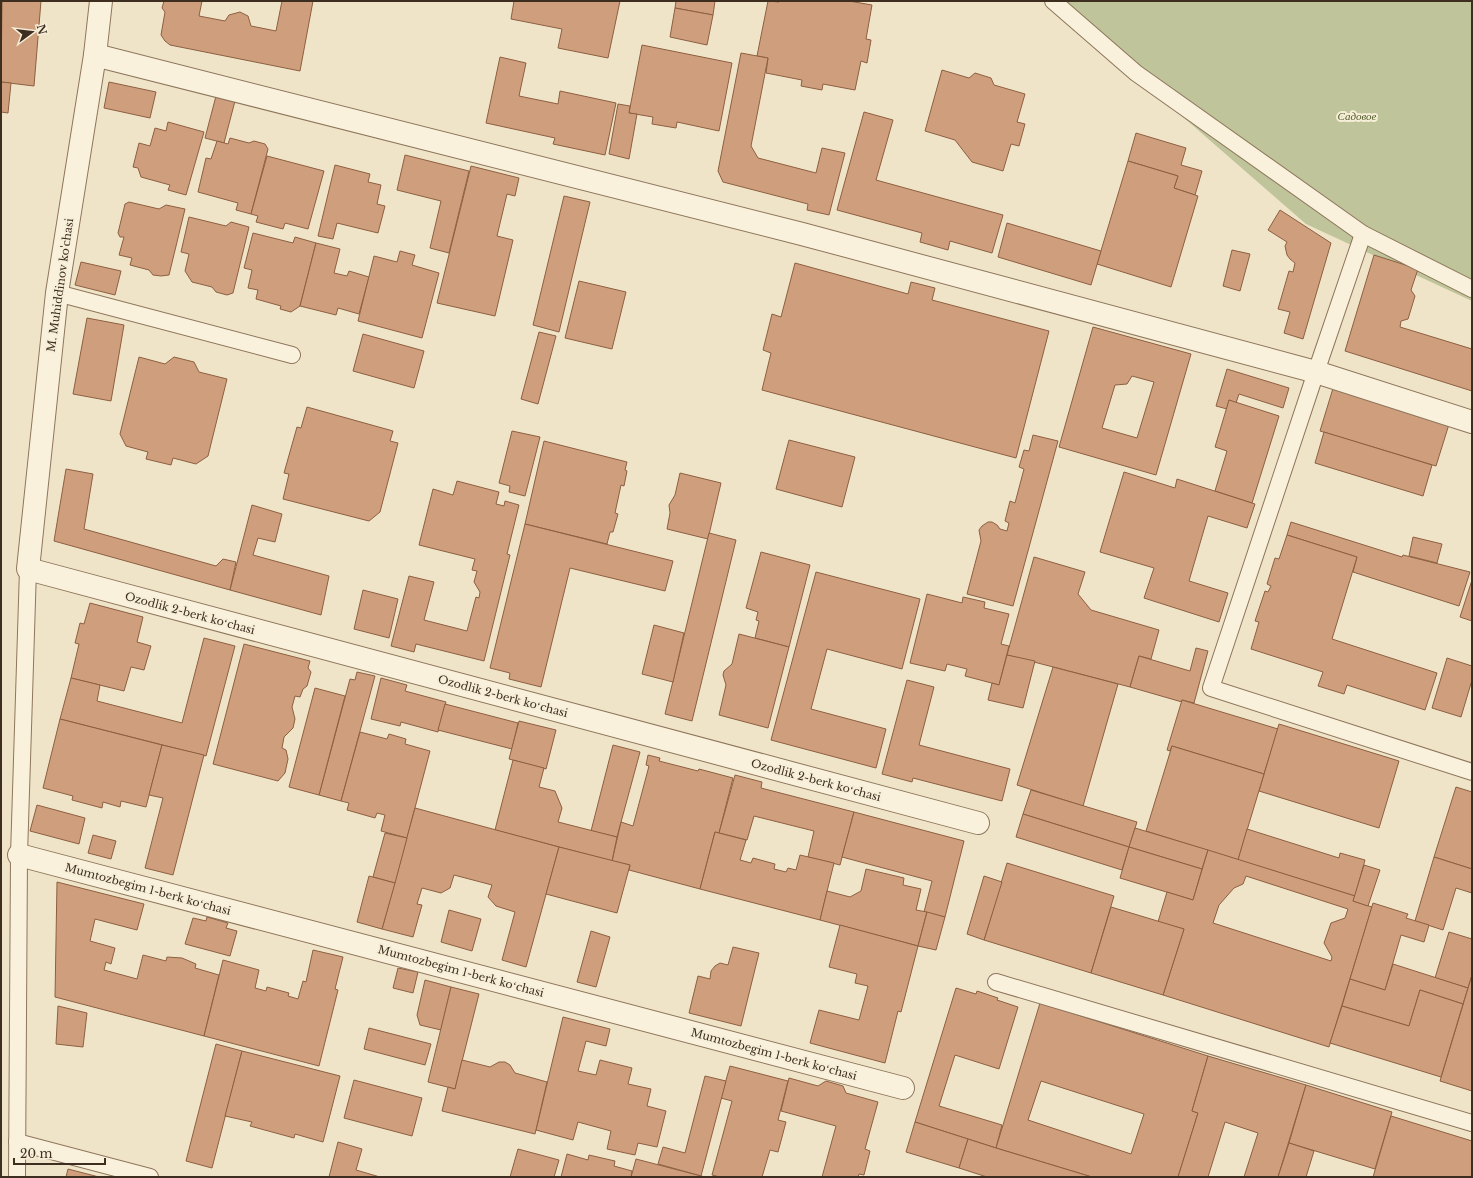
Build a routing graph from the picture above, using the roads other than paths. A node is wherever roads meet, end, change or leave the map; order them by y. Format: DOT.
graph roads {
  1 [pos="100,1"];
  2 [pos="1053,1"];
  3 [pos="95,55"];
  4 [pos="1363,234"];
  5 [pos="1472,288"];
  6 [pos="57,293"];
  7 [pos="292,355"];
  8 [pos="1316,372"];
  9 [pos="1472,422"];
  10 [pos="28,569"];
  11 [pos="1472,772"];
  12 [pos="978,823"];
  13 [pos="19,855"];
  14 [pos="996,982"];
  15 [pos="903,1088"];
  16 [pos="1472,1124"];
  17 [pos="17,1142"];
  18 [pos="18,1177"];
  19 [pos="150,1177"];
  1 -- 3 [label="street, M. Muhiddinov ko'chasi"];
  2 -- 4 [label="lane"];
  3 -- 6 [label="street, M. Muhiddinov ko'chasi"];
  3 -- 8 [label="street"];
  4 -- 5 [label="lane"];
  4 -- 8 [label="lane"];
  6 -- 7 [label="lane"];
  6 -- 10 [label="street, M. Muhiddinov ko'chasi"];
  8 -- 9 [label="street"];
  8 -- 11 [label="lane"];
  10 -- 12 [label="street, Ozodlik 2-berk koʻchasi"];
  10 -- 13 [label="lane"];
  13 -- 15 [label="street, Mumtozbegim 1-berk koʻchasi"];
  13 -- 17 [label="lane"];
  14 -- 16 [label="lane"];
  17 -- 18 [label="lane"];
  17 -- 19 [label="lane"];
}
